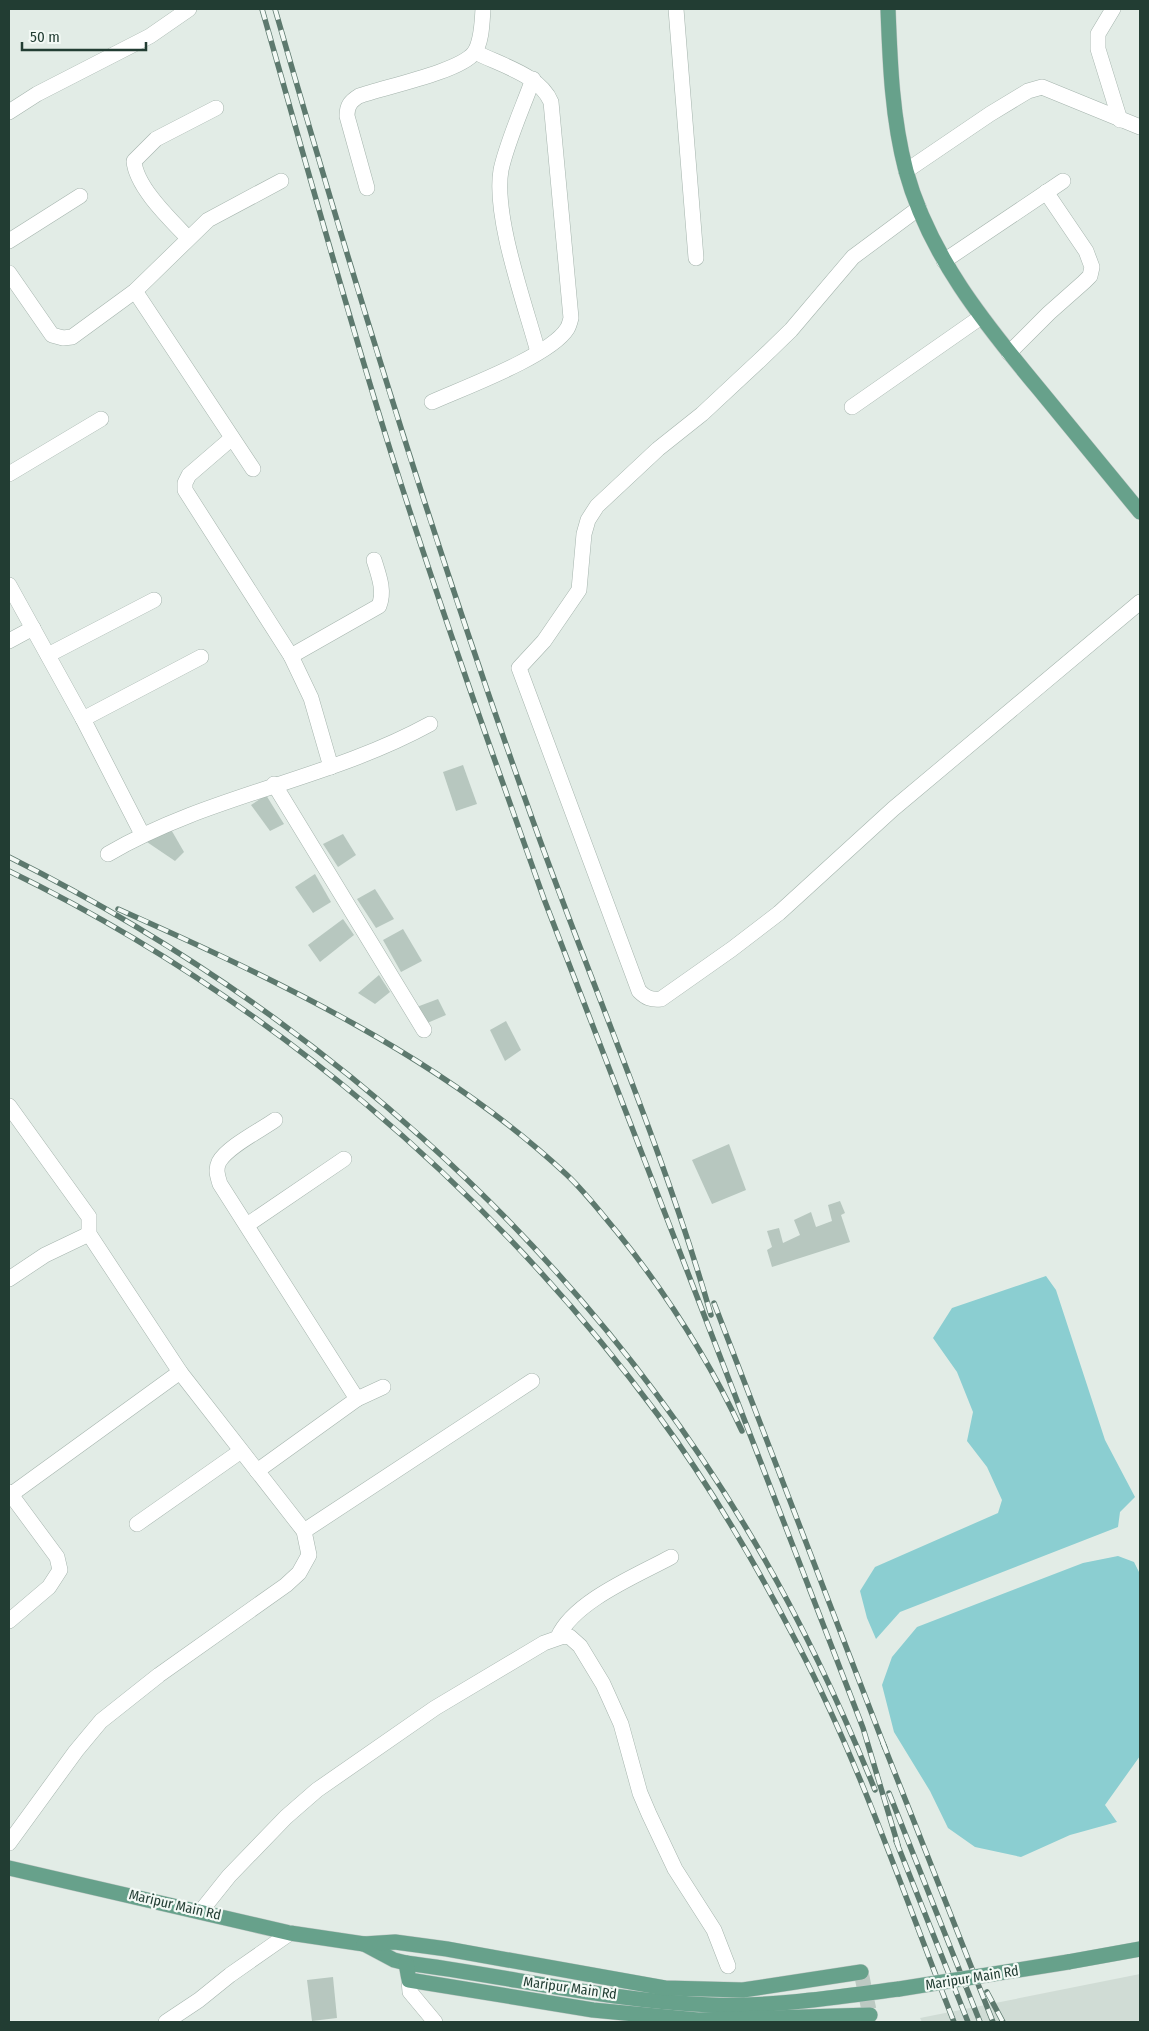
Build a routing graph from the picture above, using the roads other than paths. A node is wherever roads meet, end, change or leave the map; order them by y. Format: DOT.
graph roads {
  1 [pos="189,9"];
  2 [pos="483,9"];
  3 [pos="676,9"];
  4 [pos="888,9"];
  5 [pos="1114,9"];
  6 [pos="475,52"];
  7 [pos="532,79"];
  8 [pos="216,108"];
  9 [pos="9,112"];
  10 [pos="1120,120"];
  11 [pos="1140,128"];
  12 [pos="906,171"];
  13 [pos="281,181"];
  14 [pos="1063,181"];
  15 [pos="367,188"];
  16 [pos="1046,192"];
  17 [pos="80,196"];
  18 [pos="919,208"];
  19 [pos="188,238"];
  20 [pos="9,240"];
  21 [pos="696,258"];
  22 [pos="944,261"];
  23 [pos="9,273"];
  24 [pos="135,291"];
  25 [pos="981,317"];
  26 [pos="538,352"];
  27 [pos="1009,354"];
  28 [pos="432,402"];
  29 [pos="852,406"];
  30 [pos="101,419"];
  31 [pos="232,438"];
  32 [pos="253,469"];
  33 [pos="9,474"];
  34 [pos="1140,512"];
  35 [pos="374,560"];
  36 [pos="9,585"];
  37 [pos="154,600"];
  38 [pos="1140,602"];
  39 [pos="33,628"];
  40 [pos="9,641"];
  41 [pos="48,655"];
  42 [pos="291,656"];
  43 [pos="200,657"];
  44 [pos="83,719"];
  45 [pos="430,724"];
  46 [pos="331,768"];
  47 [pos="274,784"];
  48 [pos="142,834"];
  49 [pos="108,854"];
  50 [pos="424,1030"];
  51 [pos="9,1106"];
  52 [pos="275,1120"];
  53 [pos="344,1159"];
  54 [pos="247,1225"];
  55 [pos="89,1234"];
  56 [pos="9,1279"];
  57 [pos="180,1372"];
  58 [pos="532,1381"];
  59 [pos="383,1387"];
  60 [pos="357,1399"];
  61 [pos="242,1451"];
  62 [pos="257,1471"];
  63 [pos="9,1494"];
  64 [pos="137,1524"];
  65 [pos="304,1531"];
  66 [pos="672,1557"];
  67 [pos="9,1621"];
  68 [pos="558,1636"];
  69 [pos="9,1843"];
  70 [pos="9,1868"];
  71 [pos="201,1911"];
  72 [pos="290,1933"];
  73 [pos="364,1944"];
  74 [pos="1140,1949"];
  75 [pos="406,1963"];
  76 [pos="728,1966"];
  77 [pos="861,1972"];
  78 [pos="409,1980"];
  79 [pos="871,2019"];
  80 [pos="166,2022"];
  81 [pos="435,2022"];
  1 -- 9 [label="street"];
  2 -- 6 [label="street"];
  3 -- 21 [label="street"];
  4 -- 12 [label="main road"];
  5 -- 10 [label="street"];
  6 -- 7 [label="street"];
  6 -- 15 [label="street"];
  7 -- 26 [label="street"];
  7 -- 26 [label="street"];
  8 -- 19 [label="street"];
  10 -- 11 [label="street"];
  10 -- 12 [label="street"];
  12 -- 18 [label="main road"];
  13 -- 19 [label="street"];
  14 -- 16 [label="street"];
  16 -- 22 [label="street"];
  16 -- 27 [label="street"];
  17 -- 20 [label="street"];
  18 -- 22 [label="main road"];
  18 -- 38 [label="street"];
  19 -- 24 [label="street"];
  22 -- 25 [label="main road"];
  23 -- 24 [label="street"];
  24 -- 31 [label="street"];
  25 -- 27 [label="main road"];
  25 -- 29 [label="street"];
  26 -- 28 [label="street"];
  27 -- 34 [label="main road"];
  30 -- 33 [label="street"];
  31 -- 32 [label="street"];
  31 -- 42 [label="street"];
  35 -- 42 [label="street"];
  36 -- 39 [label="street"];
  37 -- 41 [label="street"];
  39 -- 40 [label="street"];
  39 -- 41 [label="street"];
  41 -- 44 [label="street"];
  42 -- 46 [label="street"];
  43 -- 44 [label="street"];
  44 -- 48 [label="street"];
  45 -- 46 [label="street"];
  46 -- 47 [label="street"];
  47 -- 48 [label="street"];
  47 -- 50 [label="street"];
  48 -- 49 [label="street"];
  51 -- 55 [label="street"];
  52 -- 54 [label="street"];
  53 -- 54 [label="street"];
  54 -- 60 [label="street"];
  55 -- 56 [label="street"];
  55 -- 57 [label="street"];
  57 -- 61 [label="street"];
  57 -- 63 [label="street"];
  58 -- 65 [label="street"];
  59 -- 60 [label="street"];
  60 -- 62 [label="street"];
  61 -- 62 [label="street"];
  61 -- 64 [label="street"];
  62 -- 65 [label="street"];
  63 -- 67 [label="street"];
  65 -- 69 [label="street"];
  66 -- 68 [label="street"];
  68 -- 71 [label="street"];
  68 -- 76 [label="street"];
  70 -- 71 [label="main road, Maripur Main Rd"];
  71 -- 72 [label="main road, Maripur Main Rd"];
  72 -- 73 [label="main road, Maripur Main Rd"];
  72 -- 80 [label="street"];
  73 -- 75 [label="main road, Maripur Main Rd"];
  73 -- 77 [label="main road"];
  74 -- 75 [label="main road, Maripur Main Rd, bridge"];
  75 -- 78 [label="main road"];
  78 -- 79 [label="main road"];
  78 -- 81 [label="street"];
}
